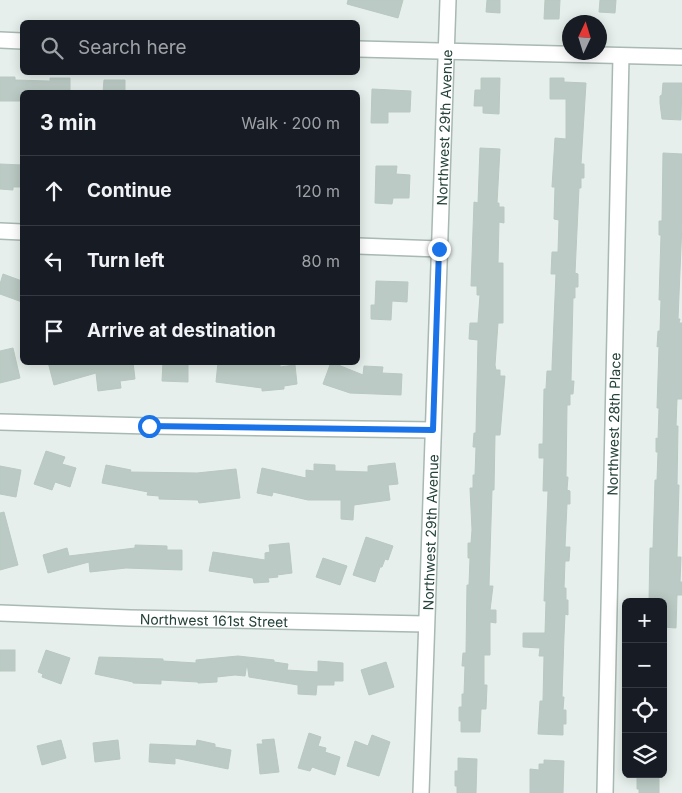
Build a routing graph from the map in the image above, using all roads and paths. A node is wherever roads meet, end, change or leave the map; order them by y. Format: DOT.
graph roads {
  1 [pos="448,0"];
  2 [pos="0,40"];
  3 [pos="20,41"];
  4 [pos="360,49"];
  5 [pos="446,51"];
  6 [pos="621,56"];
  7 [pos="682,57"];
  8 [pos="0,231"];
  9 [pos="20,232"];
  10 [pos="360,246"];
  11 [pos="439,249"];
  12 [pos="0,422"];
  13 [pos="433,430"];
  14 [pos="0,613"];
  15 [pos="426,624"];
  16 [pos="421,793"];
  17 [pos="605,793"];
  1 -- 5 [label="street, Northwest 29th Avenue"];
  2 -- 3 [label="street"];
  4 -- 5 [label="street"];
  5 -- 6 [label="street"];
  5 -- 11 [label="street, Northwest 29th Avenue"];
  6 -- 7 [label="street"];
  6 -- 17 [label="street, Northwest 28th Place"];
  8 -- 9 [label="street"];
  10 -- 11 [label="street"];
  11 -- 13 [label="street, Northwest 29th Avenue"];
  12 -- 13 [label="street"];
  13 -- 15 [label="street, Northwest 29th Avenue"];
  14 -- 15 [label="street, Northwest 161st Street"];
  15 -- 16 [label="street, Northwest 29th Avenue"];
}
